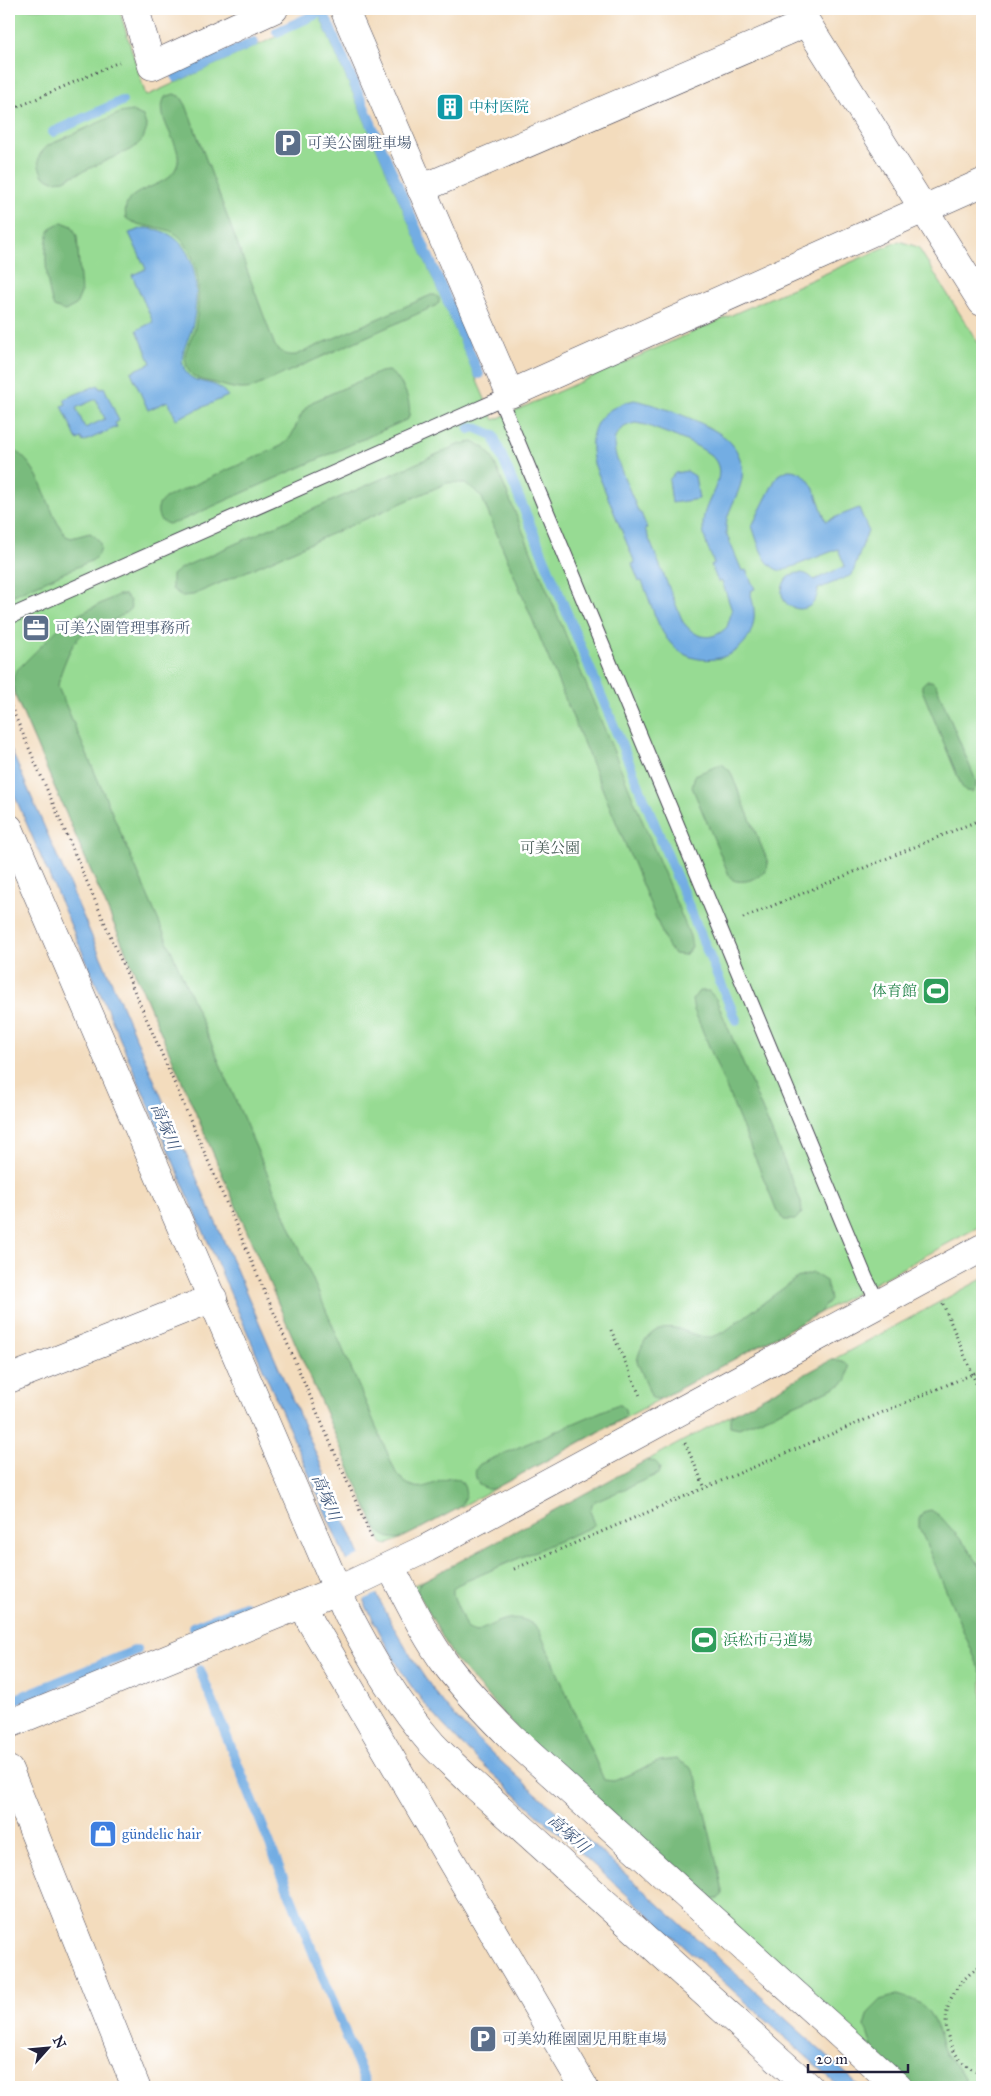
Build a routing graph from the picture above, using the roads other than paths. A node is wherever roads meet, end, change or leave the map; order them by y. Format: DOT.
graph roads {
  1 [pos="135,9"];
  2 [pos="274,9"];
  3 [pos="344,9"];
  4 [pos="801,15"];
  5 [pos="982,183"];
  6 [pos="421,189"];
  7 [pos="925,210"];
  8 [pos="982,302"];
  9 [pos="505,397"];
  10 [pos="9,616"];
  11 [pos="9,828"];
  12 [pos="982,1248"];
  13 [pos="213,1298"];
  14 [pos="879,1304"];
  15 [pos="9,1379"];
  16 [pos="385,1568"];
  17 [pos="342,1588"];
  18 [pos="304,1604"];
  19 [pos="9,1724"];
  20 [pos="9,1770"];
  21 [pos="136,2087"];
  22 [pos="584,2087"];
  23 [pos="809,2087"];
  24 [pos="898,2087"];
  1 -- 2 [label="street"];
  3 -- 6 [label="street"];
  4 -- 6 [label="street"];
  4 -- 7 [label="street"];
  5 -- 7 [label="street"];
  6 -- 9 [label="street"];
  7 -- 8 [label="street"];
  7 -- 9 [label="street"];
  9 -- 10 [label="lane"];
  9 -- 14 [label="lane"];
  11 -- 13 [label="street"];
  12 -- 14 [label="street"];
  13 -- 15 [label="street"];
  13 -- 17 [label="street"];
  14 -- 16 [label="street"];
  16 -- 17 [label="street"];
  16 -- 24 [label="street"];
  17 -- 18 [label="street"];
  17 -- 23 [label="street"];
  18 -- 19 [label="street"];
  18 -- 22 [label="street"];
  20 -- 21 [label="street"];
}
